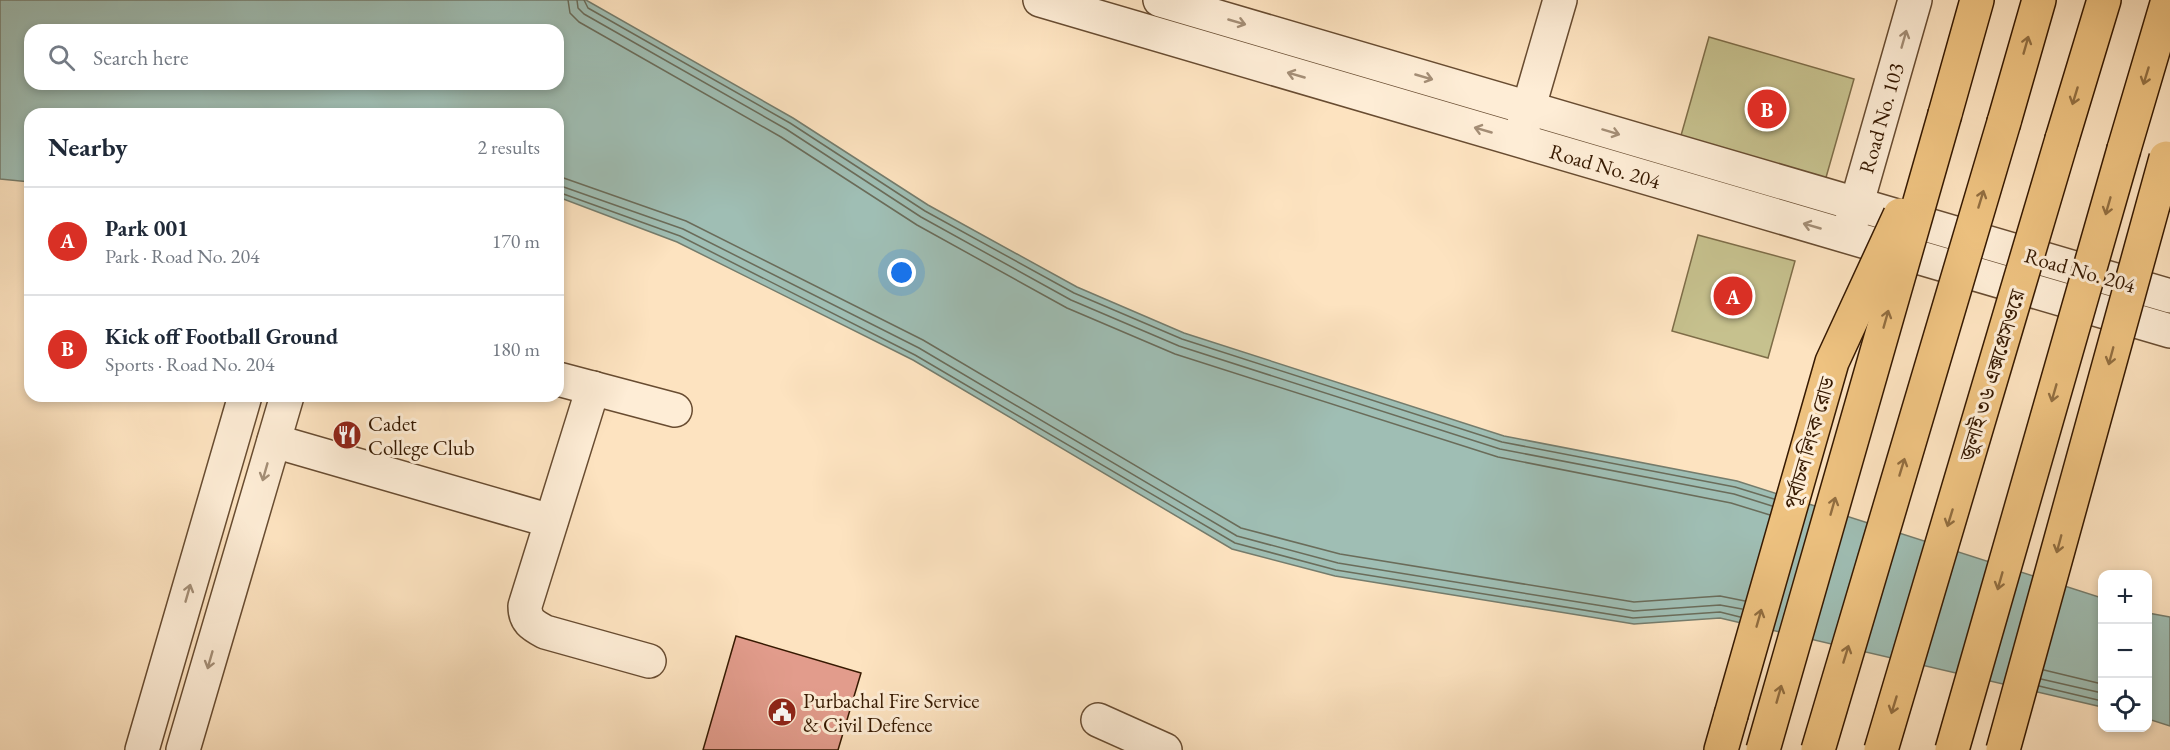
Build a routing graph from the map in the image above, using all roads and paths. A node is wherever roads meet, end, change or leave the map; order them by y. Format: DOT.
graph roads {
  1 [pos="1040,0"];
  2 [pos="1160,0"];
  3 [pos="1560,0"];
  4 [pos="1915,0"];
  5 [pos="1977,0"];
  6 [pos="2039,0"];
  7 [pos="2104,0"];
  8 [pos="2168,0"];
  9 [pos="1528,107"];
  10 [pos="1519,140"];
  11 [pos="1935,150"];
  12 [pos="2168,151"];
  13 [pos="1856,206"];
  14 [pos="1847,237"];
  15 [pos="2170,296"];
  16 [pos="2170,331"];
  17 [pos="564,381"];
  18 [pos="593,388"];
  19 [pos="243,402"];
  20 [pos="285,402"];
  21 [pos="675,410"];
  22 [pos="274,441"];
  23 [pos="551,521"];
  24 [pos="649,661"];
  25 [pos="1098,720"];
  26 [pos="142,750"];
  27 [pos="183,750"];
  28 [pos="1165,750"];
  29 [pos="1721,750"];
  30 [pos="1763,750"];
  31 [pos="1818,750"];
  32 [pos="1881,750"];
  33 [pos="1952,750"];
  34 [pos="2003,750"];
  10 -- 1 [label="street, Road No. 204, one-way"];
  2 -- 9 [label="street, Road No. 204, one-way"];
  3 -- 9 [label="street"];
  13 -- 4 [label="street, Road No. 103, one-way"];
  5 -- 11 [label="main road, bridge"];
  31 -- 6 [label="main road, one-way, bridge"];
  7 -- 32 [label="main road, জুলাই ৩৬ এক্সপ্রেসওয়ে, one-way, bridge"];
  8 -- 33 [label="main road, one-way, bridge"];
  9 -- 10 [label="street"];
  9 -- 13 [label="street, Road No. 204, one-way"];
  14 -- 10 [label="street, Road No. 204, one-way"];
  29 -- 11 [label="main road, পূর্বাচল লিংক রোড, one-way, bridge"];
  30 -- 11 [label="main road, one-way, bridge"];
  12 -- 34 [label="main road, one-way, bridge"];
  13 -- 14 [label="street, Road No. 103"];
  13 -- 15 [label="street, Road No. 204"];
  14 -- 16 [label="street, Road No. 204"];
  17 -- 18 [label="street"];
  18 -- 21 [label="street"];
  18 -- 23 [label="street"];
  26 -- 19 [label="street, one-way"];
  20 -- 22 [label="street"];
  22 -- 23 [label="street"];
  22 -- 27 [label="street, one-way"];
  23 -- 24 [label="street"];
  25 -- 28 [label="street"];
}
